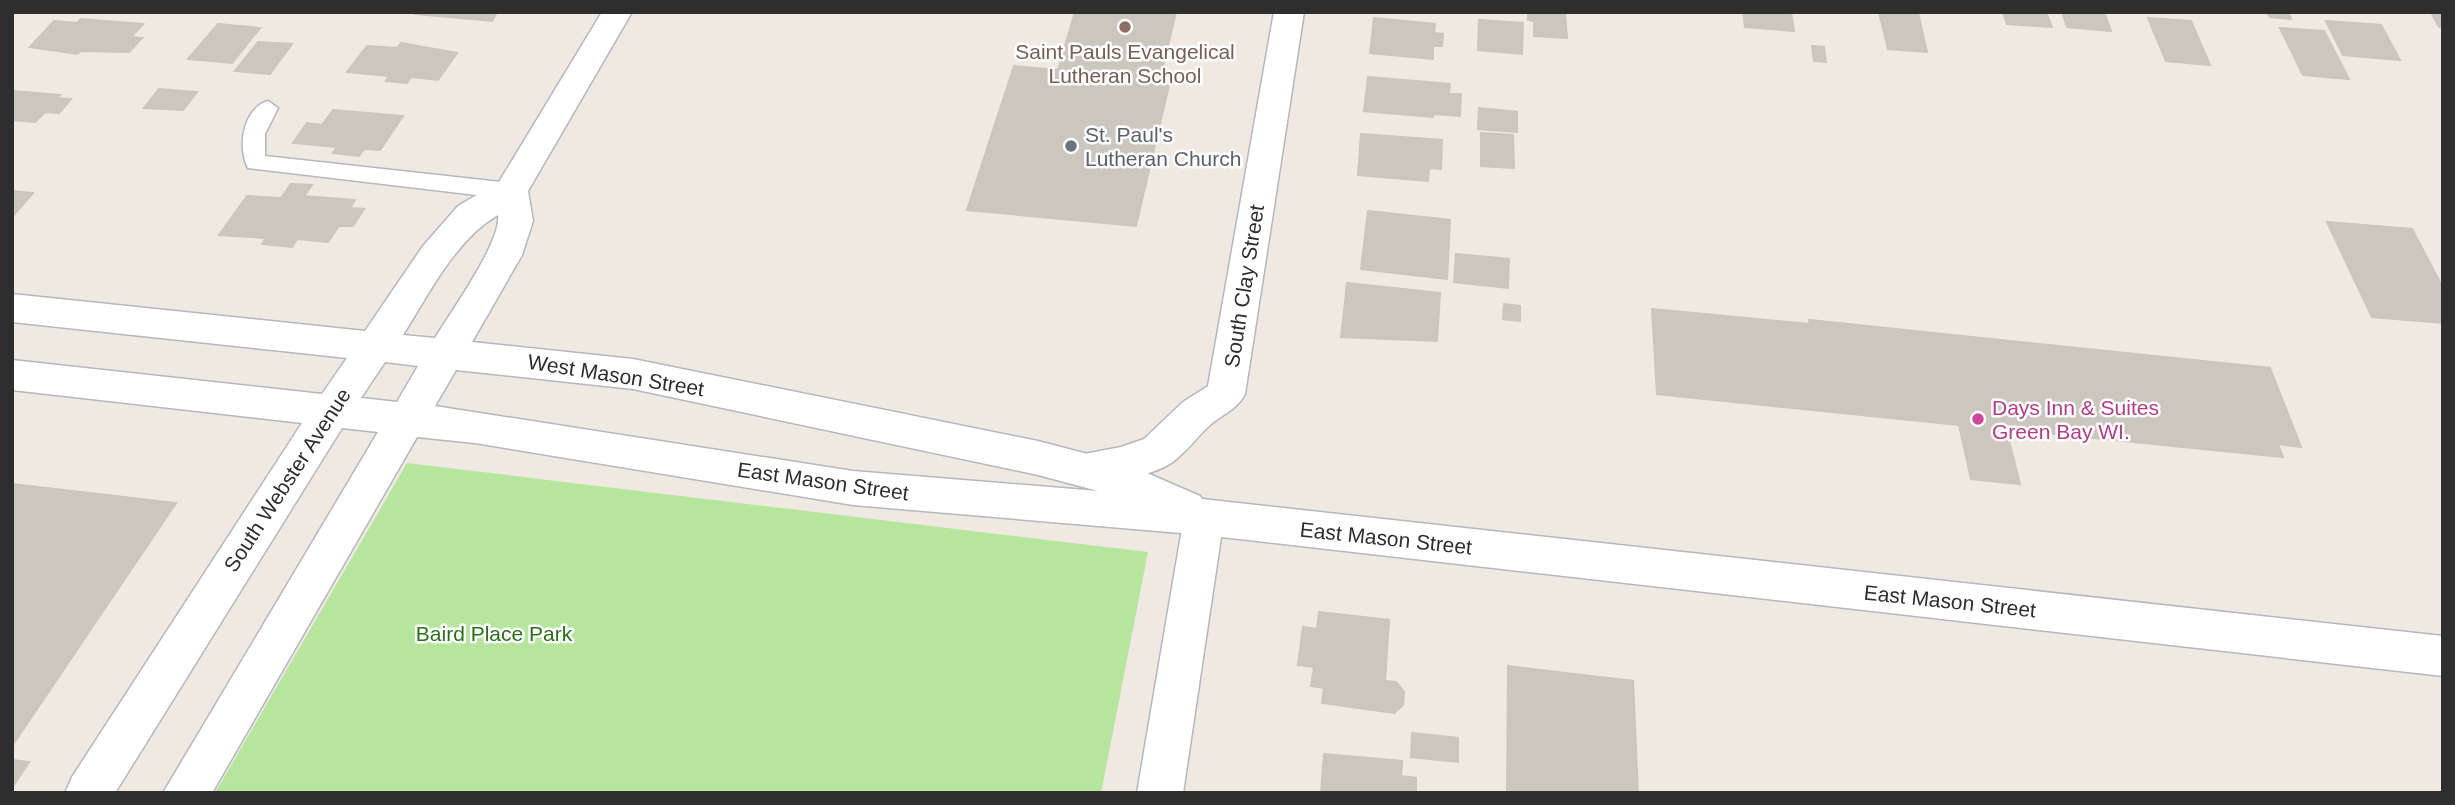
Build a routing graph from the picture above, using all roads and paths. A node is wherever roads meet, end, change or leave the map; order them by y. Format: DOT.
graph roads {
  1 [pos="617,12"];
  2 [pos="1289,12"];
  3 [pos="268,108"];
  4 [pos="511,191"];
  5 [pos="12,307"];
  6 [pos="375,346"];
  7 [pos="448,353"];
  8 [pos="12,375"];
  9 [pos="332,411"];
  10 [pos="409,419"];
  11 [pos="1082,469"];
  12 [pos="1204,517"];
  13 [pos="2443,656"];
  14 [pos="88,793"];
  15 [pos="186,793"];
  16 [pos="1160,793"];
  1 -- 4 [label="main road, South Webster Avenue"];
  2 -- 11 [label="main road, South Clay Street"];
  3 -- 4 [label="lane"];
  4 -- 6 [label="main road, South Webster Avenue"];
  4 -- 7 [label="main road"];
  5 -- 6 [label="main road, West Mason Street"];
  6 -- 7 [label="main road, West Mason Street"];
  6 -- 9 [label="main road, South Webster Avenue"];
  7 -- 10 [label="main road"];
  7 -- 11 [label="main road, West Mason Street"];
  8 -- 9 [label="main road"];
  9 -- 10 [label="main road, East Mason Street"];
  9 -- 14 [label="main road, South Webster Avenue"];
  10 -- 12 [label="main road, East Mason Street"];
  10 -- 15 [label="main road"];
  11 -- 12 [label="main road, West Mason Street"];
  12 -- 13 [label="main road, East Mason Street"];
  12 -- 16 [label="main road"];
}
